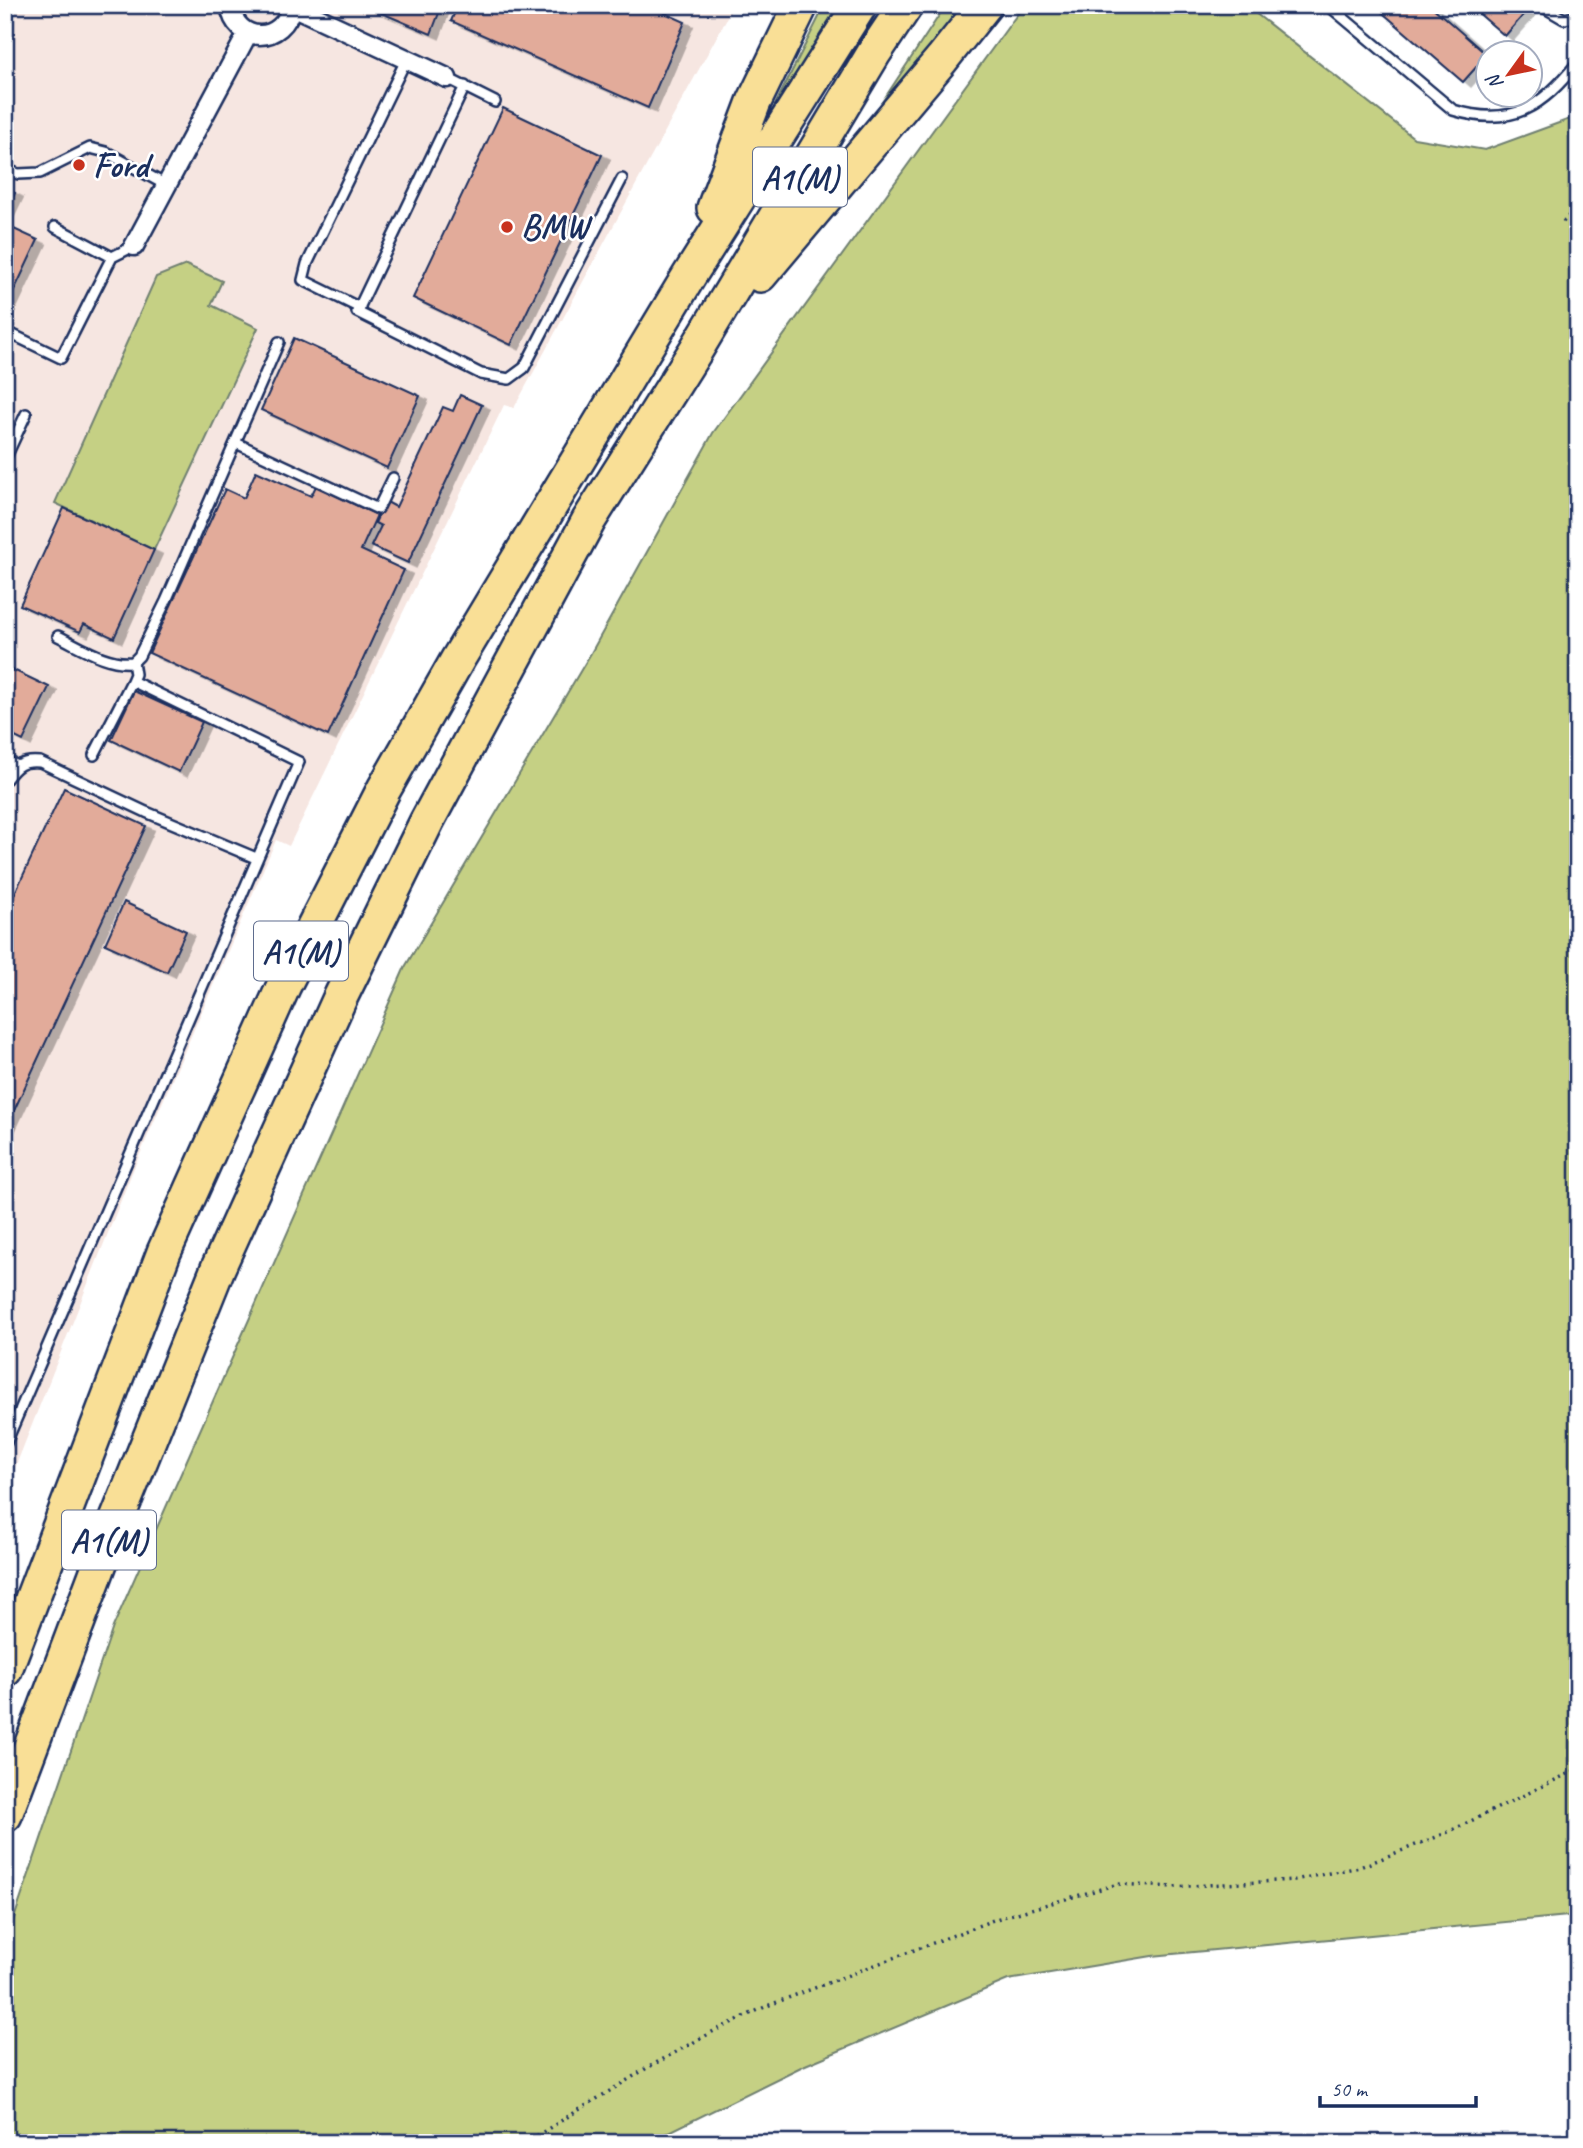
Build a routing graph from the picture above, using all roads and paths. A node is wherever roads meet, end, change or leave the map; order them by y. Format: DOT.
graph roads {
  1 [pos="220,5"];
  2 [pos="801,5"];
  3 [pos="860,5"];
  4 [pos="906,5"];
  5 [pos="985,5"];
  6 [pos="1328,5"];
  7 [pos="1540,5"];
  8 [pos="292,6"];
  9 [pos="231,12"];
  10 [pos="1578,16"];
  11 [pos="248,33"];
  12 [pos="407,58"];
  13 [pos="1578,62"];
  14 [pos="447,78"];
  15 [pos="464,86"];
  16 [pos="495,102"];
  17 [pos="5,169"];
  18 [pos="622,179"];
  19 [pos="166,186"];
  20 [pos="1578,206"];
  21 [pos="1563,222"];
  22 [pos="55,227"];
  23 [pos="134,246"];
  24 [pos="112,257"];
  25 [pos="689,276"];
  26 [pos="360,308"];
  27 [pos="5,331"];
  28 [pos="279,342"];
  29 [pos="696,350"];
  30 [pos="26,414"];
  31 [pos="236,443"];
  32 [pos="5,459"];
  33 [pos="393,478"];
  34 [pos="58,636"];
  35 [pos="134,662"];
  36 [pos="132,681"];
  37 [pos="94,755"];
  38 [pos="5,760"];
  39 [pos="16,765"];
  40 [pos="6,779"];
  41 [pos="256,858"];
  42 [pos="9,1424"];
  43 [pos="5,1445"];
  44 [pos="5,1670"];
  45 [pos="1578,1769"];
  46 [pos="5,1815"];
  47 [pos="525,2143"];
  1 -- 9 [label="street"];
  2 -- 25 [label="highway, A1(M)"];
  3 -- 25 [label="highway, A1(M)"];
  4 -- 29 [label="highway, A1(M)"];
  5 -- 29 [label="highway, A1(M)"];
  6 -- 13 [label="lane"];
  7 -- 10 [label="lane"];
  8 -- 11 [label="street"];
  8 -- 12 [label="street"];
  9 -- 11 [label="street"];
  11 -- 19 [label="street"];
  12 -- 14 [label="street"];
  12 -- 26 [label="lane"];
  14 -- 15 [label="lane"];
  15 -- 16 [label="lane"];
  15 -- 26 [label="lane"];
  17 -- 19 [label="lane"];
  18 -- 26 [label="lane"];
  19 -- 23 [label="street"];
  20 -- 21 [label="path"];
  22 -- 24 [label="lane"];
  23 -- 24 [label="lane"];
  24 -- 27 [label="lane"];
  25 -- 44 [label="highway, A1(M)"];
  28 -- 31 [label="lane"];
  29 -- 46 [label="highway, A1(M)"];
  30 -- 32 [label="lane"];
  31 -- 33 [label="lane"];
  31 -- 35 [label="lane"];
  34 -- 35 [label="lane"];
  35 -- 36 [label="lane"];
  36 -- 37 [label="lane"];
  36 -- 41 [label="lane"];
  38 -- 39 [label="lane"];
  39 -- 40 [label="lane"];
  39 -- 41 [label="lane"];
  41 -- 42 [label="lane"];
  42 -- 43 [label="lane"];
  45 -- 47 [label="path"];
}
